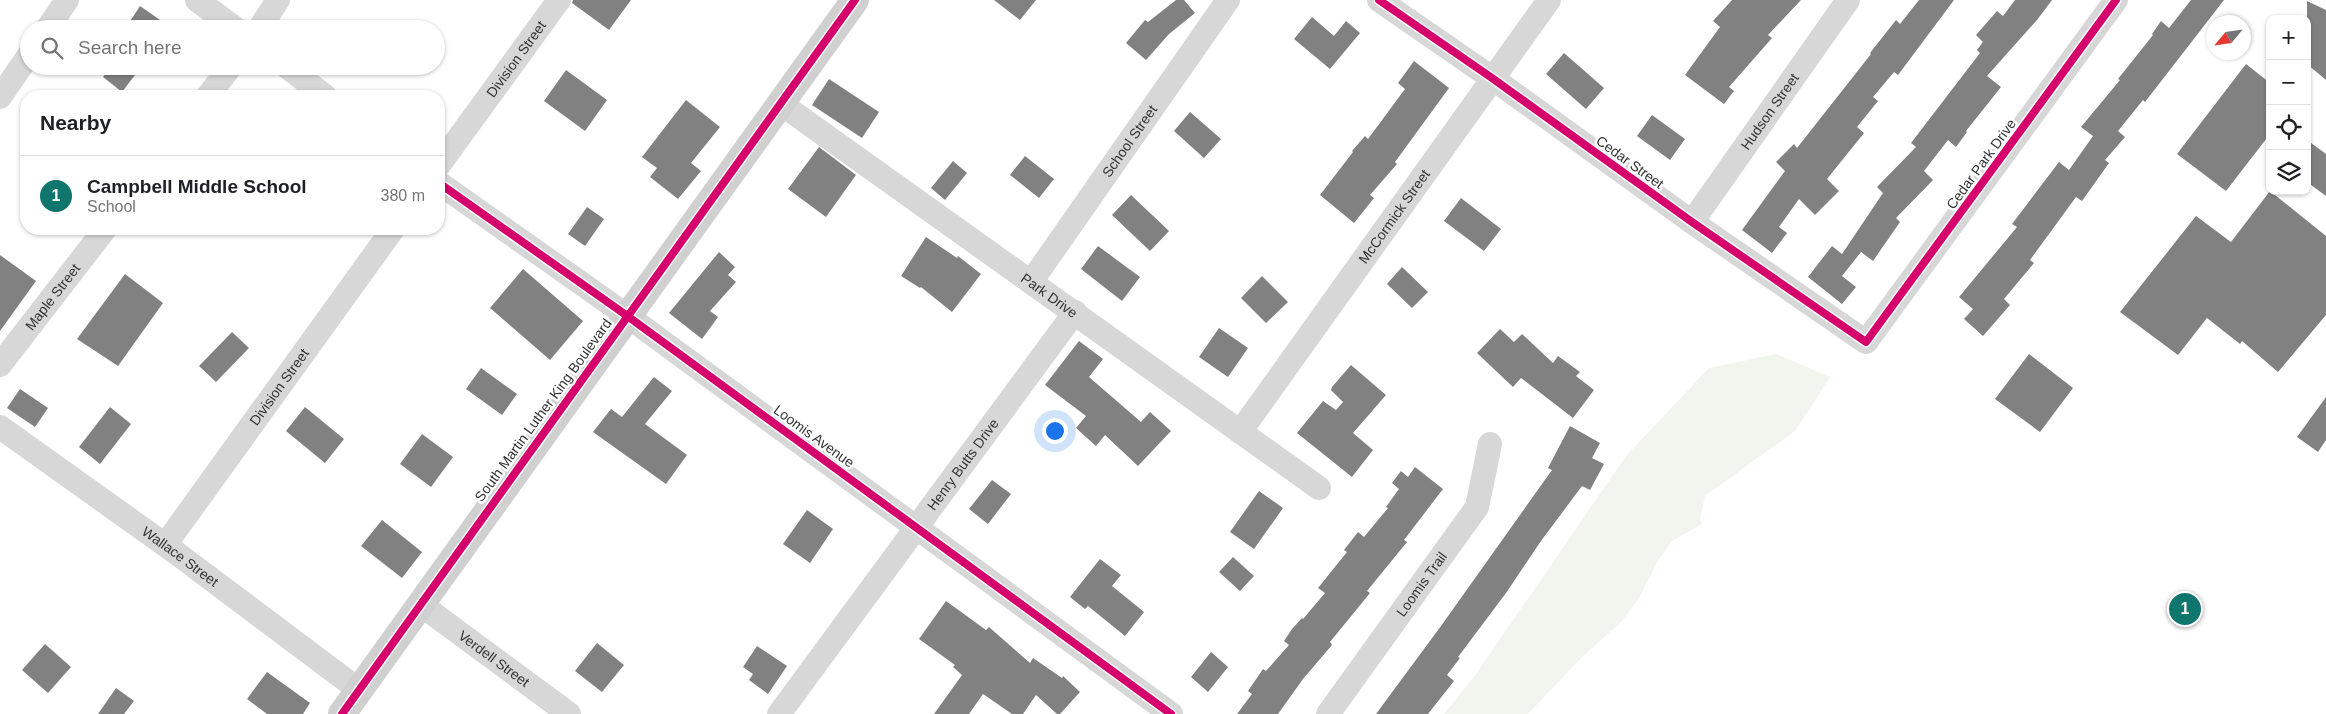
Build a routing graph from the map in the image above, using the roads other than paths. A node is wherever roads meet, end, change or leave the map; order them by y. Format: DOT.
graph roads {
  1 [pos="67,0"];
  2 [pos="197,0"];
  3 [pos="278,0"];
  4 [pos="559,0"];
  5 [pos="855,0"];
  6 [pos="1228,0"];
  7 [pos="1379,0"];
  8 [pos="1549,0"];
  9 [pos="1848,0"];
  10 [pos="2116,0"];
  11 [pos="53,20"];
  12 [pos="224,20"];
  13 [pos="265,20"];
  14 [pos="20,69"];
  15 [pos="225,75"];
  16 [pos="298,75"];
  17 [pos="1492,78"];
  18 [pos="213,90"];
  19 [pos="317,90"];
  20 [pos="0,97"];
  21 [pos="780,103"];
  22 [pos="445,157"];
  23 [pos="445,187"];
  24 [pos="1692,222"];
  25 [pos="101,235"];
  26 [pos="389,235"];
  27 [pos="1031,282"];
  28 [pos="1075,312"];
  29 [pos="626,315"];
  30 [pos="1866,342"];
  31 [pos="0,365"];
  32 [pos="0,427"];
  33 [pos="1240,432"];
  34 [pos="1490,444"];
  35 [pos="1319,488"];
  36 [pos="916,527"];
  37 [pos="164,545"];
  38 [pos="420,604"];
  39 [pos="359,690"];
  40 [pos="342,714"];
  41 [pos="569,714"];
  42 [pos="779,714"];
  43 [pos="1170,714"];
  44 [pos="1328,714"];
  1 -- 11 [label="street"];
  2 -- 12 [label="street"];
  3 -- 13 [label="street"];
  4 -- 22 [label="street, Division Street"];
  5 -- 21 [label="street, South Martin Luther King Boulevard"];
  6 -- 27 [label="street, School Street"];
  7 -- 17 [label="street, Cedar Street"];
  8 -- 17 [label="street, McCormick Street"];
  9 -- 24 [label="street, Hudson Street"];
  10 -- 30 [label="street, Cedar Park Drive"];
  14 -- 20 [label="street"];
  15 -- 18 [label="street"];
  16 -- 19 [label="street"];
  17 -- 24 [label="street, Cedar Street"];
  17 -- 33 [label="street, McCormick Street"];
  21 -- 27 [label="street, Park Drive"];
  21 -- 29 [label="street, South Martin Luther King Boulevard"];
  23 -- 29 [label="street, Loomis Avenue"];
  24 -- 30 [label="street, Cedar Street"];
  25 -- 31 [label="street, Maple Street"];
  26 -- 37 [label="street, Division Street"];
  27 -- 28 [label="street, Park Drive"];
  28 -- 33 [label="street, Park Drive"];
  28 -- 36 [label="street, Henry Butts Drive"];
  29 -- 36 [label="street, Loomis Avenue"];
  29 -- 38 [label="street, South Martin Luther King Boulevard"];
  32 -- 37 [label="street, Wallace Street"];
  33 -- 35 [label="street, Park Drive"];
  34 -- 44 [label="street, Loomis Trail"];
  36 -- 42 [label="street, Henry Butts Drive"];
  36 -- 43 [label="street, Loomis Avenue"];
  37 -- 39 [label="street, Wallace Street"];
  38 -- 39 [label="street, South Martin Luther King Boulevard"];
  38 -- 41 [label="street, Verdell Street"];
  39 -- 40 [label="street, South Martin Luther King Boulevard"];
}
